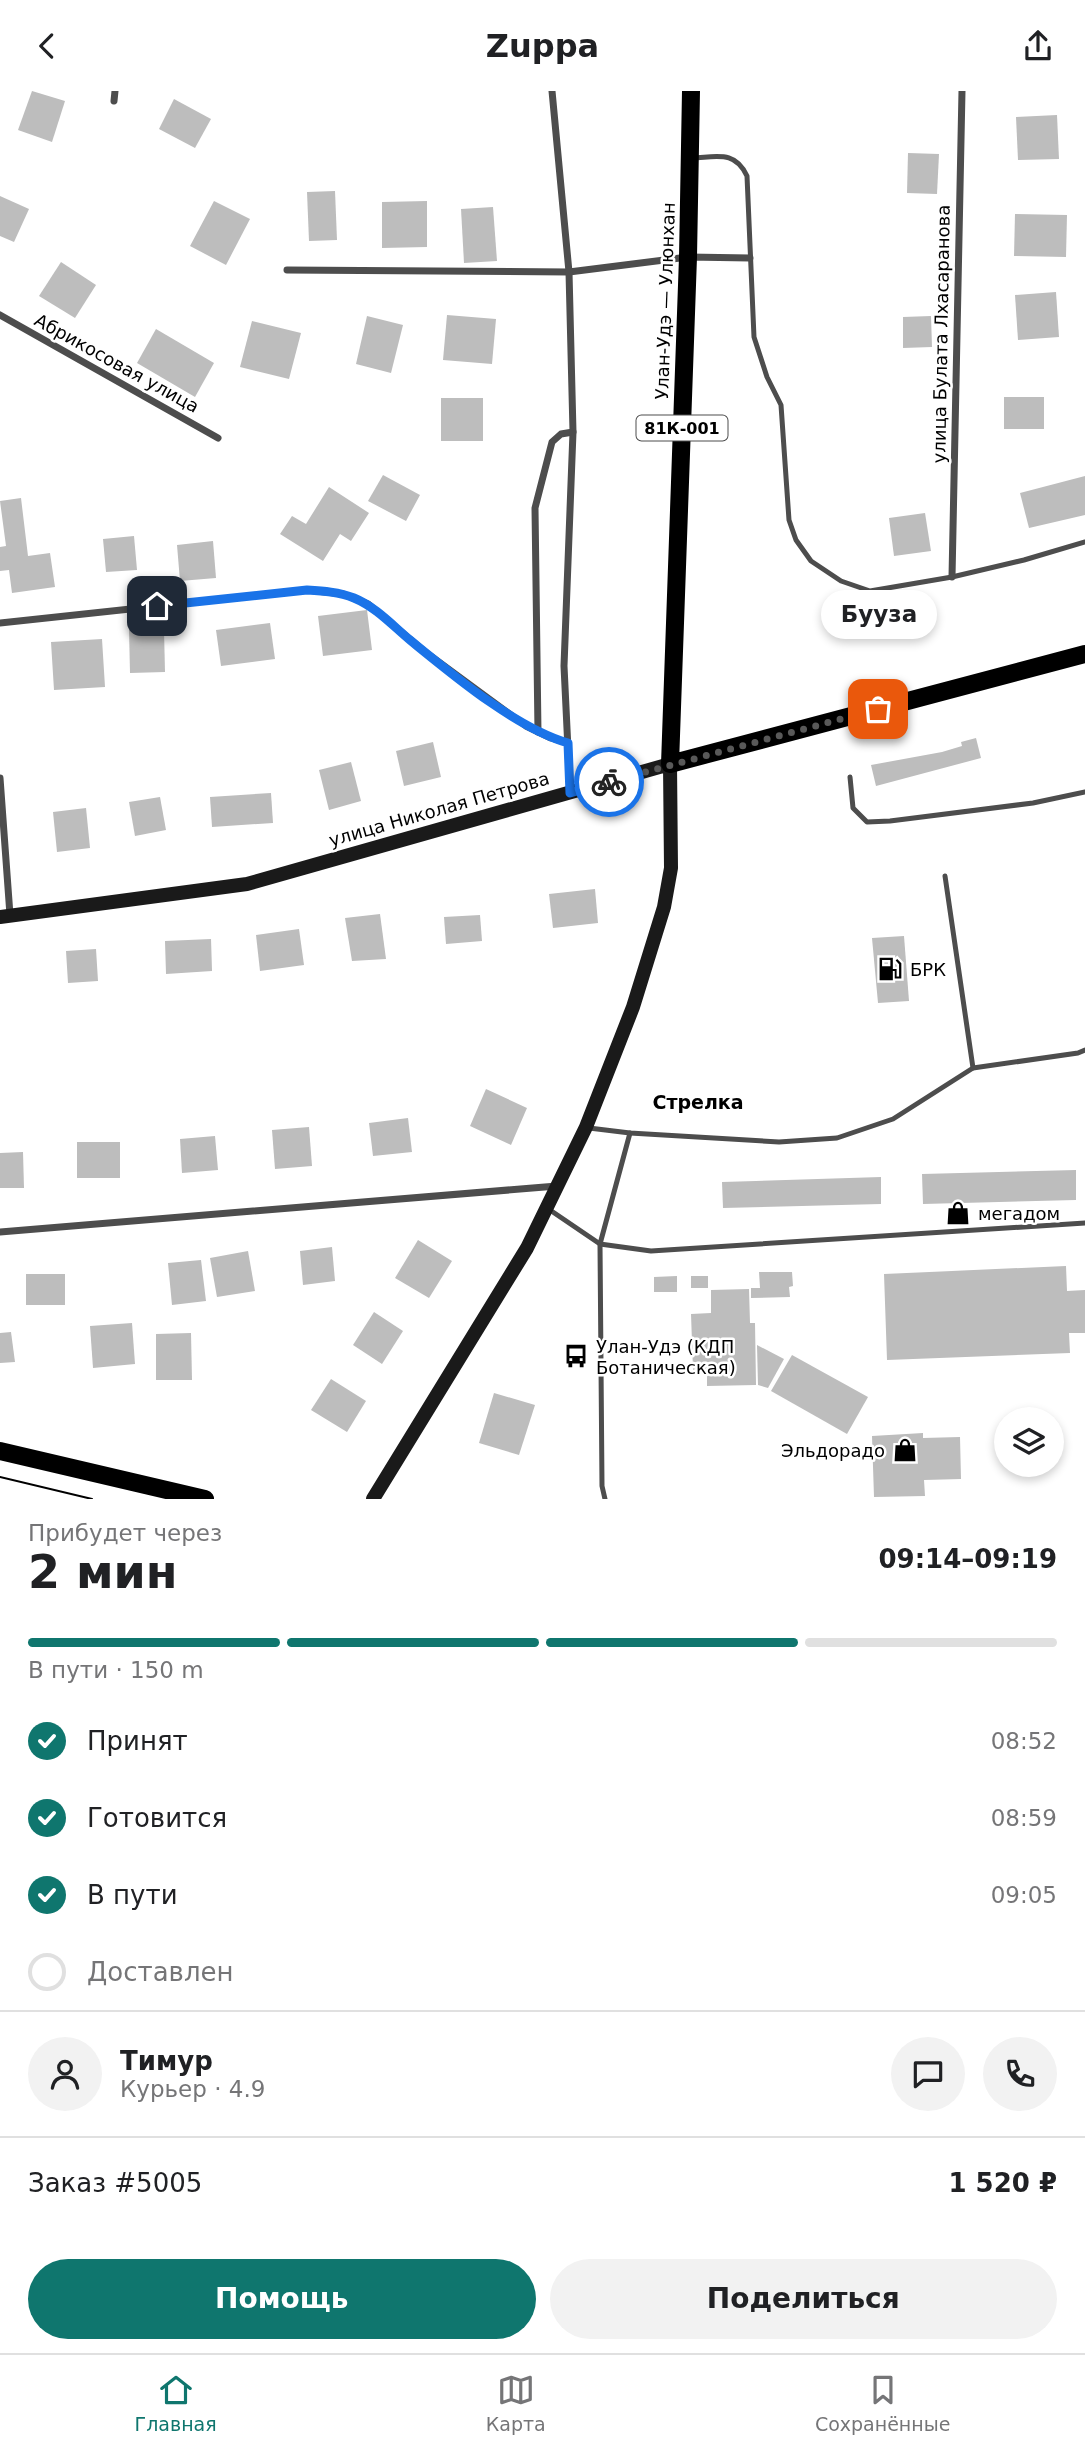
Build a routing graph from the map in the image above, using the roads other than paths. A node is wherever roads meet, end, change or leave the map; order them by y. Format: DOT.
graph roads {
  1 [pos="115,91"];
  2 [pos="552,91"];
  3 [pos="691,91"];
  4 [pos="962,91"];
  5 [pos="114,101"];
  6 [pos="690,159"];
  7 [pos="688,257"];
  8 [pos="750,258"];
  9 [pos="287,270"];
  10 [pos="569,272"];
  11 [pos="0,315"];
  12 [pos="573,432"];
  13 [pos="218,438"];
  14 [pos="1085,542"];
  15 [pos="951,577"];
  16 [pos="0,623"];
  17 [pos="1085,654"];
  18 [pos="538,732"];
  19 [pos="568,743"];
  20 [pos="670,764"];
  21 [pos="850,777"];
  22 [pos="0,778"];
  23 [pos="1085,792"];
  24 [pos="570,793"];
  25 [pos="945,876"];
  26 [pos="5,916"];
  27 [pos="1085,1050"];
  28 [pos="972,1068"];
  29 [pos="586,1127"];
  30 [pos="630,1133"];
  31 [pos="558,1186"];
  32 [pos="547,1208"];
  33 [pos="1085,1223"];
  34 [pos="0,1232"];
  35 [pos="600,1244"];
  36 [pos="0,1451"];
  37 [pos="205,1499"];
  38 [pos="373,1499"];
  39 [pos="606,1499"];
  1 -- 5 [label="street"];
  2 -- 10 [label="street"];
  3 -- 6 [label="main road, Улан-Удэ — Улюнхан / 81К-001"];
  4 -- 15 [label="street, улица Булата Лхасаранова"];
  6 -- 7 [label="main road, Улан-Удэ — Улюнхан / 81К-001"];
  6 -- 8 [label="lane"];
  7 -- 8 [label="street"];
  7 -- 10 [label="street"];
  7 -- 20 [label="main road, Улан-Удэ — Улюнхан / 81К-001"];
  8 -- 15 [label="lane"];
  9 -- 10 [label="street"];
  10 -- 12 [label="street"];
  11 -- 13 [label="street, Абрикосовая улица"];
  12 -- 18 [label="street"];
  12 -- 19 [label="street"];
  14 -- 15 [label="lane"];
  16 -- 18 [label="street"];
  17 -- 20 [label="main road, улица Николая Петрова"];
  18 -- 19 [label="street"];
  19 -- 24 [label="street"];
  20 -- 24 [label="main road, улица Николая Петрова"];
  20 -- 29 [label="main road"];
  21 -- 23 [label="lane"];
  22 -- 26 [label="street"];
  24 -- 26 [label="main road, улица Николая Петрова"];
  25 -- 28 [label="lane"];
  27 -- 28 [label="lane"];
  28 -- 30 [label="lane"];
  29 -- 30 [label="lane"];
  29 -- 31 [label="main road"];
  30 -- 35 [label="lane"];
  31 -- 32 [label="main road"];
  31 -- 34 [label="street"];
  32 -- 35 [label="lane"];
  32 -- 38 [label="main road"];
  33 -- 35 [label="lane"];
  35 -- 39 [label="lane"];
  36 -- 37 [label="main road"];
}
